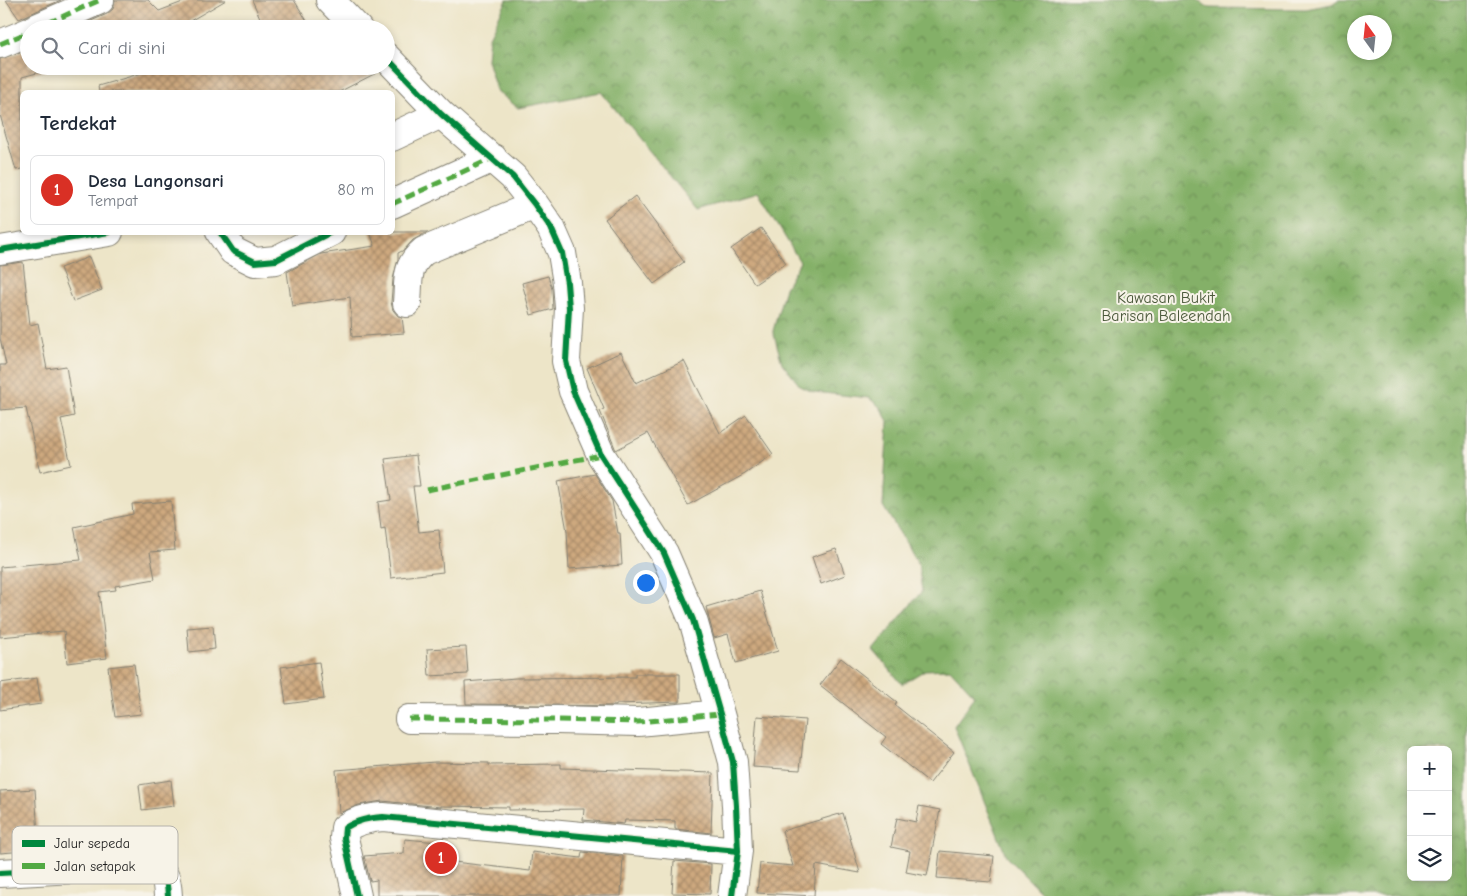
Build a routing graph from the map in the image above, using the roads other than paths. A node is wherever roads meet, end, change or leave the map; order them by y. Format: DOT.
graph roads {
  1 [pos="100,0"];
  2 [pos="330,0"];
  3 [pos="54,20"];
  4 [pos="349,20"];
  5 [pos="20,36"];
  6 [pos="0,44"];
  7 [pos="395,66"];
  8 [pos="441,114"];
  9 [pos="395,136"];
  10 [pos="493,158"];
  11 [pos="395,203"];
  12 [pos="535,205"];
  13 [pos="91,235"];
  14 [pos="222,235"];
  15 [pos="325,235"];
  16 [pos="0,250"];
  17 [pos="407,303"];
  18 [pos="720,714"];
  19 [pos="409,719"];
  20 [pos="738,851"];
  21 [pos="357,896"];
  22 [pos="732,896"];
  1 -- 3 [label="street"];
  2 -- 4 [label="street"];
  5 -- 6 [label="street"];
  7 -- 8 [label="street"];
  8 -- 9 [label="street"];
  8 -- 10 [label="street"];
  10 -- 11 [label="street"];
  10 -- 12 [label="street"];
  12 -- 17 [label="street"];
  12 -- 18 [label="street"];
  13 -- 16 [label="street"];
  14 -- 15 [label="street"];
  18 -- 19 [label="street"];
  18 -- 20 [label="street"];
  20 -- 21 [label="street"];
  20 -- 22 [label="street"];
}
